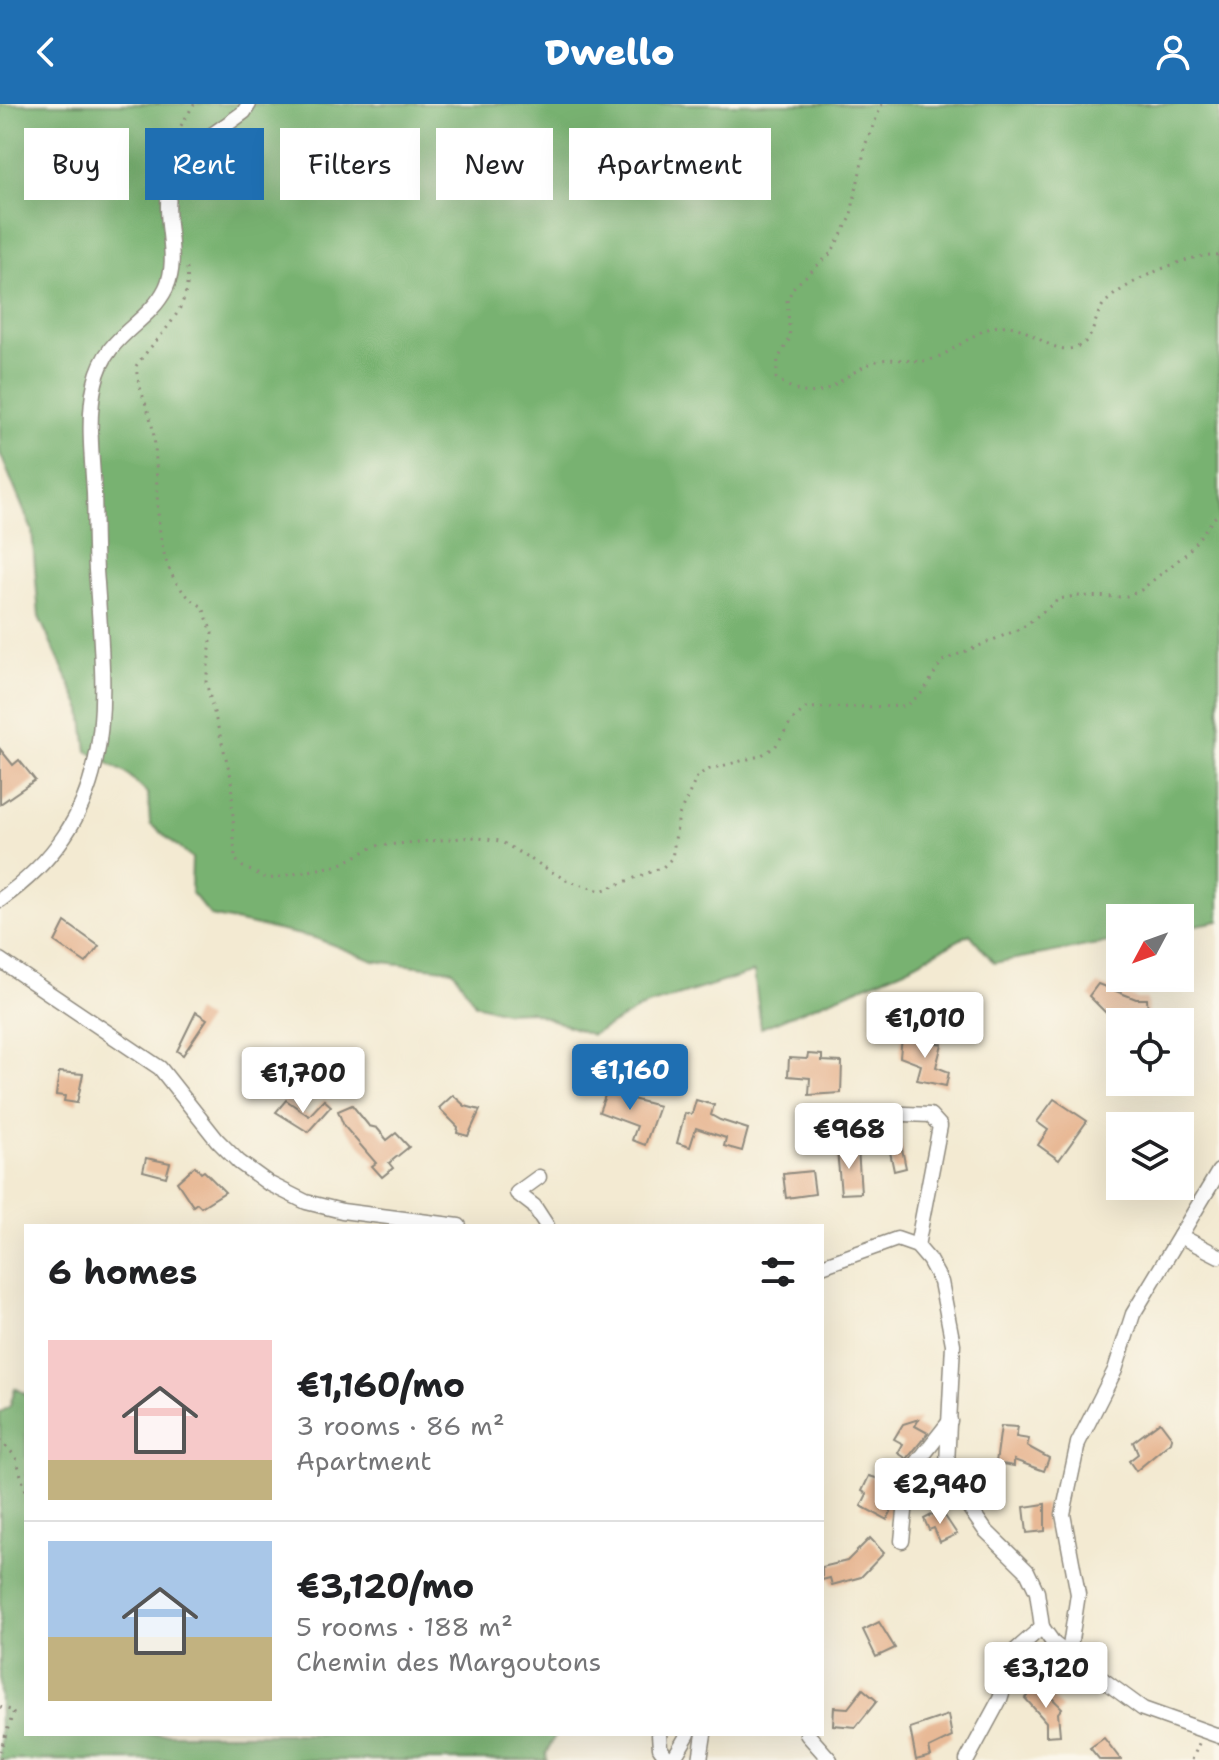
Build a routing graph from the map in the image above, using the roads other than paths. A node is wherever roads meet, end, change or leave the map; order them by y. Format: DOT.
graph roads {
  1 [pos="249,104"];
  2 [pos="0,900"];
  3 [pos="0,960"];
  4 [pos="880,1113"];
  5 [pos="1219,1171"];
  6 [pos="539,1177"];
  7 [pos="443,1224"];
  8 [pos="546,1224"];
  9 [pos="1180,1236"];
  10 [pos="917,1246"];
  11 [pos="1219,1256"];
  12 [pos="824,1265"];
  13 [pos="950,1421"];
  14 [pos="902,1541"];
  15 [pos="1042,1627"];
  16 [pos="1069,1653"];
  17 [pos="659,1736"];
  18 [pos="687,1736"];
  19 [pos="704,1736"];
  20 [pos="809,1736"];
  21 [pos="1219,1736"];
  22 [pos="700,1760"];
  23 [pos="830,1760"];
  24 [pos="967,1760"];
  1 -- 2 [label="street"];
  3 -- 7 [label="street"];
  4 -- 10 [label="street"];
  5 -- 9 [label="street"];
  6 -- 8 [label="street"];
  9 -- 11 [label="street"];
  9 -- 16 [label="street"];
  10 -- 12 [label="street"];
  10 -- 13 [label="street"];
  13 -- 14 [label="street"];
  13 -- 15 [label="street"];
  15 -- 16 [label="street"];
  15 -- 24 [label="street"];
  16 -- 21 [label="street"];
  17 -- 18 [label="street"];
  19 -- 22 [label="street"];
  20 -- 23 [label="street"];
}
